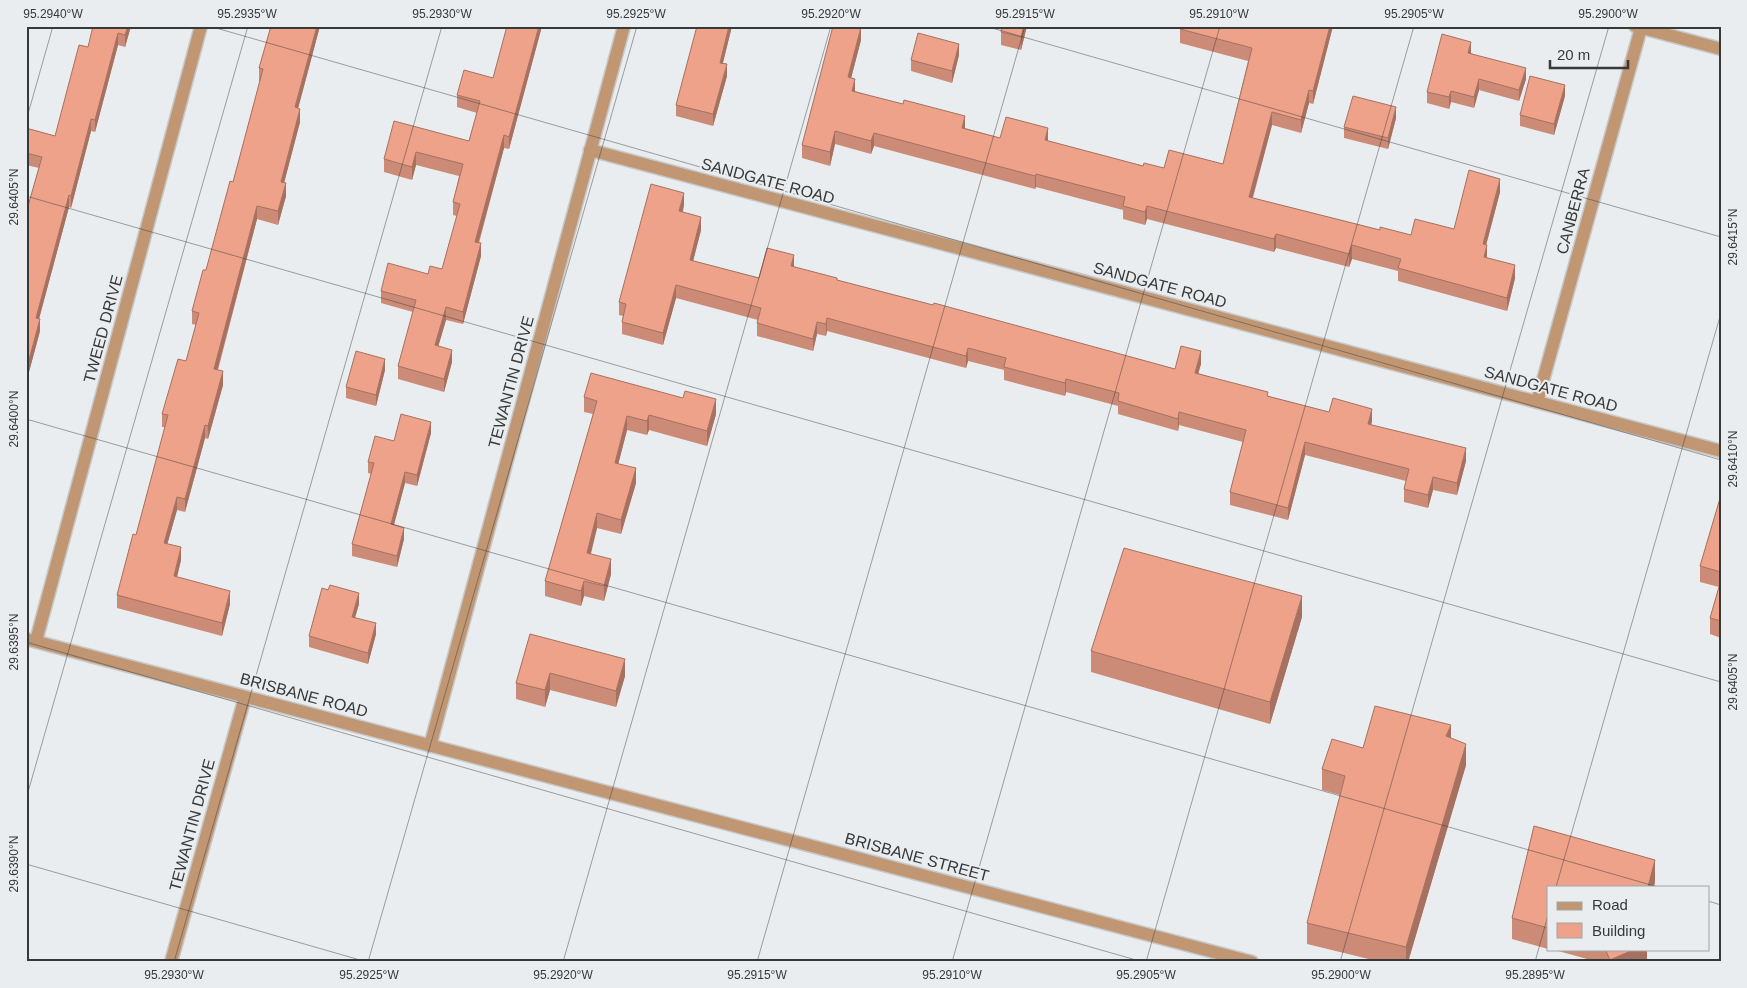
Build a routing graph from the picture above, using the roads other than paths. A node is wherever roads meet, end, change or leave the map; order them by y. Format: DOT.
graph roads {
  1 [pos="201,26"];
  2 [pos="624,26"];
  3 [pos="1638,27"];
  4 [pos="1721,49"];
  5 [pos="590,150"];
  6 [pos="1537,402"];
  7 [pos="1721,451"];
  8 [pos="31,640"];
  9 [pos="244,696"];
  10 [pos="430,746"];
  11 [pos="573,784"];
  12 [pos="171,962"];
  13 [pos="1252,962"];
  1 -- 8 [label="street, TWEED DRIVE"];
  2 -- 5 [label="street, TEWANTIN DRIVE"];
  3 -- 4 [label="street"];
  3 -- 6 [label="street, CANBERRA"];
  5 -- 6 [label="street, SANDGATE ROAD"];
  5 -- 10 [label="street, TEWANTIN DRIVE"];
  6 -- 7 [label="street, SANDGATE ROAD"];
  8 -- 9 [label="street, BRISBANE ROAD"];
  9 -- 10 [label="street, BRISBANE ROAD"];
  9 -- 12 [label="street, TEWANTIN DRIVE"];
  10 -- 11 [label="street, BRISBANE ROAD"];
  11 -- 13 [label="street, BRISBANE STREET"];
}
